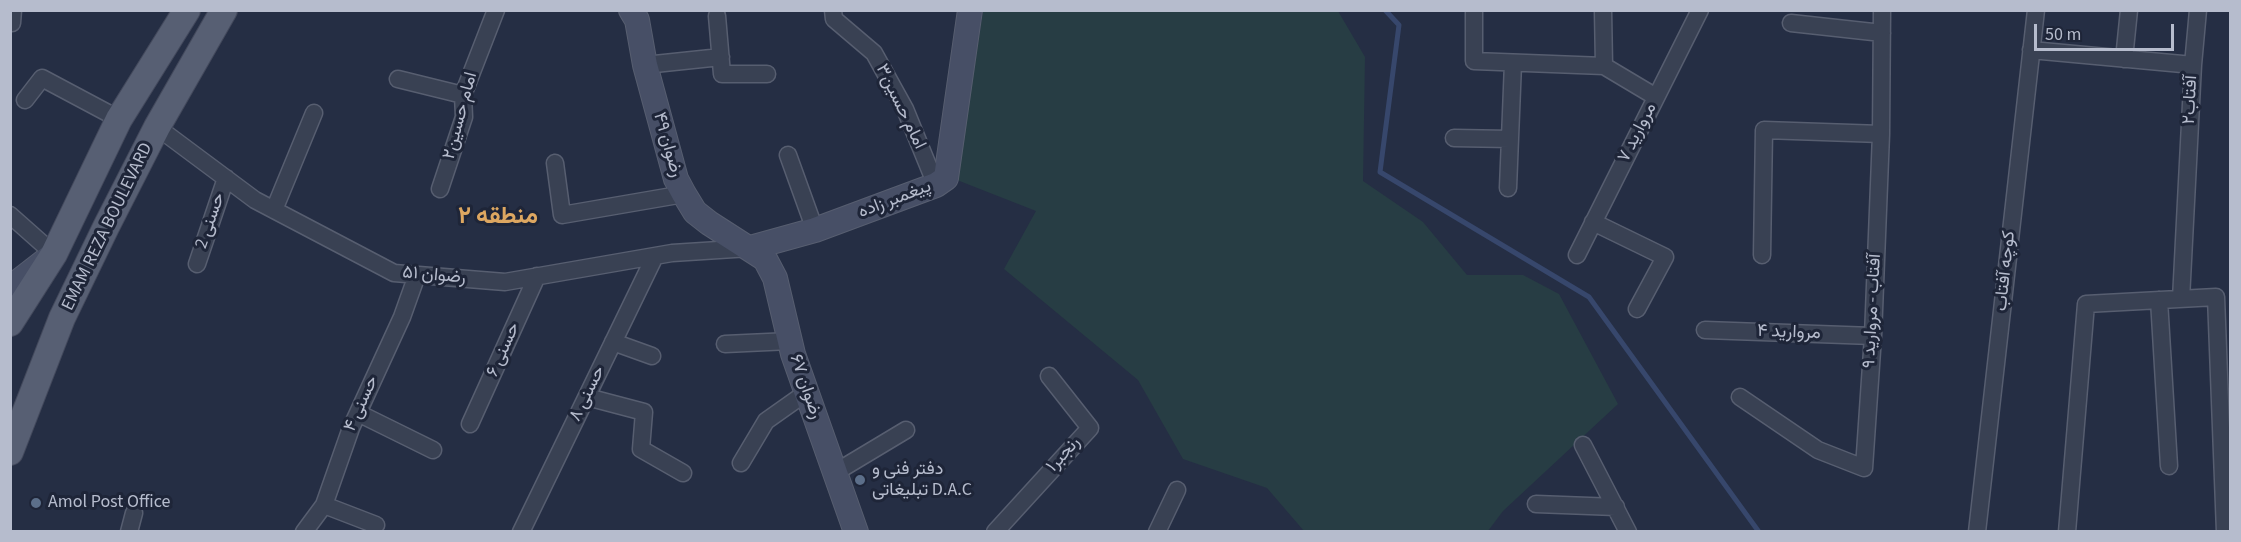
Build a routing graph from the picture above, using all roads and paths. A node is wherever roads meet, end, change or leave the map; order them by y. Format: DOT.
graph roads {
  1 [pos="187,10"];
  2 [pos="224,10"];
  3 [pos="496,10"];
  4 [pos="631,10"];
  5 [pos="833,10"];
  6 [pos="970,10"];
  7 [pos="1474,10"];
  8 [pos="1603,10"];
  9 [pos="1700,10"];
  10 [pos="1882,10"];
  11 [pos="2036,10"];
  12 [pos="2129,10"];
  13 [pos="2198,10"];
  14 [pos="717,16"];
  15 [pos="1791,23"];
  16 [pos="1882,33"];
  17 [pos="2031,50"];
  18 [pos="721,57"];
  19 [pos="2124,59"];
  20 [pos="1513,63"];
  21 [pos="645,65"];
  22 [pos="2193,65"];
  23 [pos="1604,66"];
  24 [pos="767,74"];
  25 [pos="398,79"];
  26 [pos="463,94"];
  27 [pos="1656,97"];
  28 [pos="25,100"];
  29 [pos="314,113"];
  30 [pos="119,119"];
  31 [pos="157,127"];
  32 [pos="1881,134"];
  33 [pos="1454,138"];
  34 [pos="1510,140"];
  35 [pos="788,155"];
  36 [pos="555,163"];
  37 [pos="226,178"];
  38 [pos="936,185"];
  39 [pos="1508,188"];
  40 [pos="440,189"];
  41 [pos="684,194"];
  42 [pos="273,210"];
  43 [pos="10,215"];
  44 [pos="1593,222"];
  45 [pos="815,230"];
  46 [pos="750,248"];
  47 [pos="54,254"];
  48 [pos="1577,255"];
  49 [pos="1762,255"];
  50 [pos="655,256"];
  51 [pos="197,264"];
  52 [pos="417,275"];
  53 [pos="537,276"];
  54 [pos="10,288"];
  55 [pos="2181,298"];
  56 [pos="2159,300"];
  57 [pos="1637,309"];
  58 [pos="62,318"];
  59 [pos="10,322"];
  60 [pos="1705,330"];
  61 [pos="1873,336"];
  62 [pos="790,341"];
  63 [pos="613,342"];
  64 [pos="724,344"];
  65 [pos="652,356"];
  66 [pos="1050,376"];
  67 [pos="807,392"];
  68 [pos="586,397"];
  69 [pos="1740,398"];
  70 [pos="10,405"];
  71 [pos="358,412"];
  72 [pos="470,424"];
  73 [pos="906,430"];
  74 [pos="1583,445"];
  75 [pos="433,450"];
  76 [pos="10,452"];
  77 [pos="741,463"];
  78 [pos="2169,465"];
  79 [pos="836,472"];
  80 [pos="683,473"];
  81 [pos="1177,490"];
  82 [pos="1536,504"];
  83 [pos="324,505"];
  84 [pos="1616,507"];
  85 [pos="134,513"];
  86 [pos="376,525"];
  87 [pos="129,531"];
  88 [pos="304,531"];
  89 [pos="521,531"];
  90 [pos="856,531"];
  91 [pos="995,531"];
  92 [pos="1157,531"];
  93 [pos="1628,531"];
  94 [pos="1977,531"];
  95 [pos="2067,531"];
  96 [pos="2225,531"];
  1 -- 30 [label="main road, EMAM REZA BOULEVARD"];
  2 -- 31 [label="main road, EMAM REZA BOULEVARD"];
  3 -- 26 [label="street, امام حسین۲"];
  4 -- 21 [label="street, رضوان ۴۹"];
  5 -- 38 [label="street, امام حسین۳"];
  6 -- 38 [label="street, پیغمبر زاده"];
  7 -- 20 [label="street"];
  8 -- 23 [label="street"];
  9 -- 27 [label="street, مروارید ۷"];
  10 -- 16 [label="street, آفتاب - مروارید ۹"];
  11 -- 17 [label="street, کوچه آفتاب"];
  12 -- 19 [label="street"];
  13 -- 22 [label="street"];
  14 -- 18 [label="street"];
  15 -- 16 [label="street"];
  16 -- 32 [label="street, آفتاب - مروارید ۹"];
  17 -- 19 [label="street, آفتاب۲"];
  17 -- 94 [label="street, کوچه آفتاب"];
  18 -- 21 [label="street"];
  18 -- 24 [label="street"];
  19 -- 22 [label="street, آفتاب۲"];
  20 -- 23 [label="street"];
  20 -- 34 [label="street"];
  21 -- 41 [label="street, رضوان ۴۹"];
  22 -- 55 [label="street, آفتاب۲"];
  23 -- 27 [label="street"];
  25 -- 26 [label="street"];
  26 -- 40 [label="street, امام حسین۲"];
  27 -- 44 [label="street, مروارید ۷"];
  28 -- 30 [label="street"];
  29 -- 42 [label="street"];
  30 -- 47 [label="main road, EMAM REZA BOULEVARD"];
  31 -- 37 [label="street, رضوان ۵۱"];
  31 -- 58 [label="main road, EMAM REZA BOULEVARD"];
  32 -- 49 [label="street"];
  32 -- 61 [label="street, آفتاب - مروارید ۹"];
  33 -- 34 [label="street"];
  34 -- 39 [label="street"];
  35 -- 45 [label="street"];
  36 -- 41 [label="street"];
  37 -- 42 [label="street, رضوان ۵۱"];
  37 -- 51 [label="street, حسنی 2"];
  38 -- 45 [label="street, پیغمبر زاده"];
  41 -- 46 [label="street, رضوان ۴۹"];
  42 -- 52 [label="street, رضوان ۵۱"];
  43 -- 47 [label="street"];
  44 -- 48 [label="street, مروارید ۷"];
  44 -- 57 [label="street"];
  45 -- 46 [label="street, پیغمبر زاده"];
  46 -- 50 [label="street, رضوان ۵۱"];
  46 -- 62 [label="street, رضوان ۶۷"];
  47 -- 54 [label="street"];
  47 -- 59 [label="main road, EMAM REZA BOULEVARD"];
  50 -- 53 [label="street, رضوان ۵۱"];
  50 -- 63 [label="street, حسنی ۸"];
  52 -- 53 [label="street, رضوان ۵۱"];
  52 -- 71 [label="street, حسنی ۴"];
  53 -- 72 [label="street, حسنی ۶"];
  55 -- 56 [label="street"];
  55 -- 96 [label="street"];
  56 -- 78 [label="street"];
  56 -- 95 [label="street"];
  58 -- 70 [label="main road"];
  58 -- 76 [label="main road, EMAM REZA BOULEVARD"];
  60 -- 61 [label="street, مروارید ۴"];
  61 -- 69 [label="street, آفتاب - مروارید ۹"];
  62 -- 64 [label="street"];
  62 -- 67 [label="street, رضوان ۶۷"];
  63 -- 65 [label="street"];
  63 -- 68 [label="street, حسنی ۸"];
  66 -- 91 [label="street, رنجبر۱"];
  67 -- 77 [label="street"];
  67 -- 79 [label="street, رضوان ۶۷"];
  68 -- 80 [label="street"];
  68 -- 89 [label="street, حسنی ۸"];
  71 -- 75 [label="street"];
  71 -- 83 [label="street, حسنی ۴"];
  73 -- 79 [label="street"];
  74 -- 84 [label="street"];
  79 -- 90 [label="street, رضوان ۶۷"];
  81 -- 92 [label="street"];
  82 -- 84 [label="street"];
  83 -- 86 [label="street"];
  83 -- 88 [label="street, حسنی ۴"];
  84 -- 93 [label="street"];
  85 -- 87 [label="street"];
}
